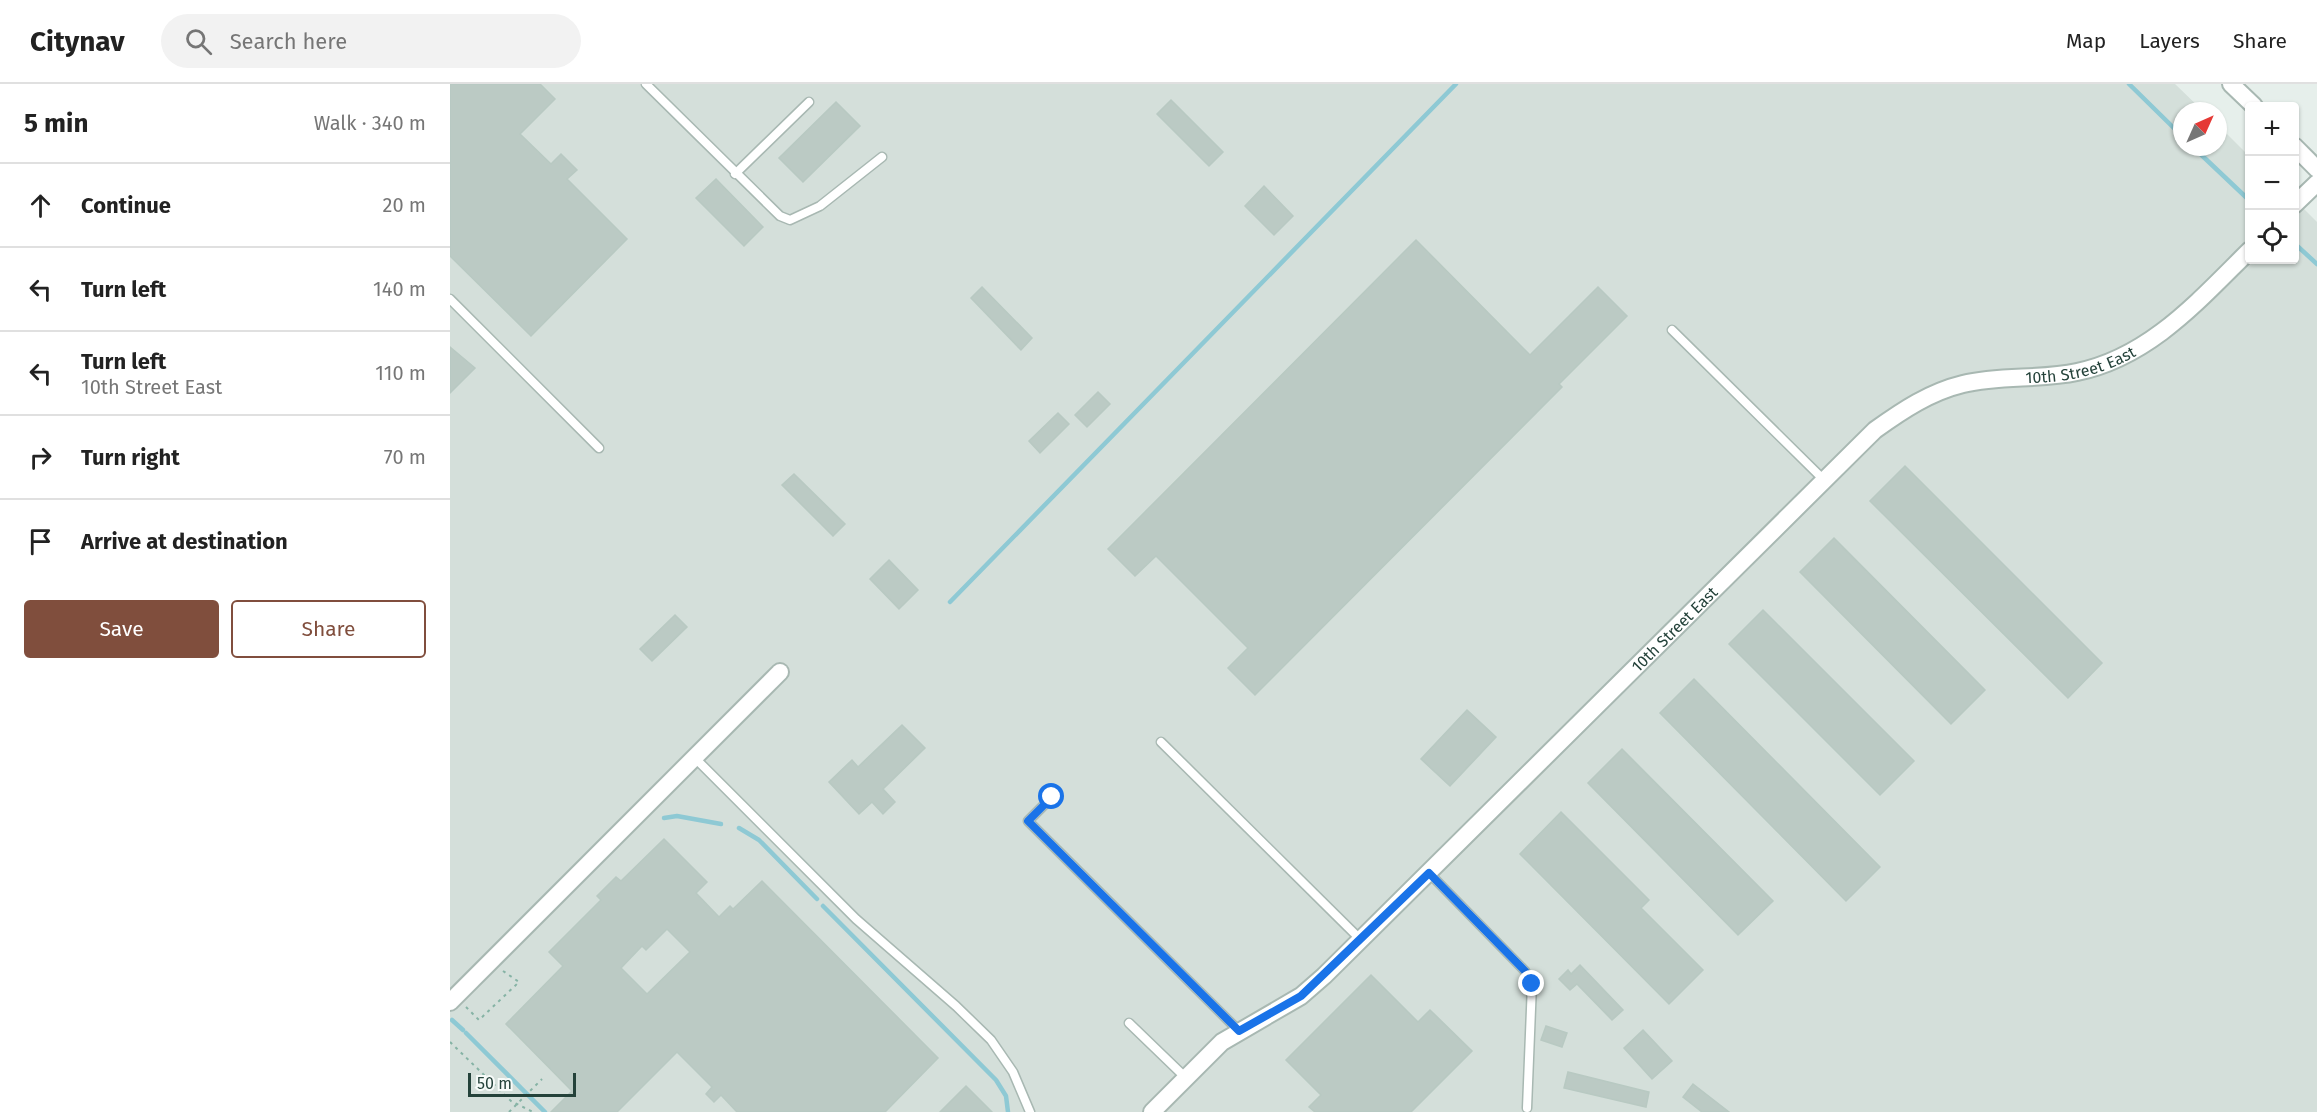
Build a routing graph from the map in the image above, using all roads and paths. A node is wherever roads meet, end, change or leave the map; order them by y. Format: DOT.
graph roads {
  1 [pos="646,84"];
  2 [pos="2231,84"];
  3 [pos="808,102"];
  4 [pos="2250,102"];
  5 [pos="2300,151"];
  6 [pos="882,157"];
  7 [pos="2317,169"];
  8 [pos="735,174"];
  9 [pos="2317,183"];
  10 [pos="2299,201"];
  11 [pos="2245,255"];
  12 [pos="450,299"];
  13 [pos="1672,330"];
  14 [pos="599,448"];
  15 [pos="1824,480"];
  16 [pos="780,672"];
  17 [pos="1161,742"];
  18 [pos="694,757"];
  19 [pos="1052,797"];
  20 [pos="1429,873"];
  21 [pos="1361,940"];
  22 [pos="499,971"];
  23 [pos="456,1002"];
  24 [pos="1129,1023"];
  25 [pos="1239,1031"];
  26 [pos="450,1042"];
  27 [pos="1186,1078"];
  28 [pos="542,1079"];
  29 [pos="517,1104"];
  30 [pos="1527,1108"];
  31 [pos="509,1112"];
  32 [pos="533,1112"];
  33 [pos="1030,1112"];
  34 [pos="1152,1112"];
  1 -- 8 [label="lane"];
  2 -- 4 [label="street"];
  3 -- 8 [label="lane"];
  5 -- 7 [label="street"];
  6 -- 8 [label="lane"];
  9 -- 10 [label="street"];
  11 -- 15 [label="street, 10th Street East"];
  12 -- 14 [label="lane"];
  13 -- 15 [label="lane"];
  15 -- 20 [label="street, 10th Street East"];
  16 -- 18 [label="street"];
  17 -- 21 [label="lane"];
  18 -- 23 [label="street"];
  18 -- 33 [label="lane"];
  19 -- 25 [label="lane"];
  20 -- 21 [label="street, 10th Street East"];
  20 -- 30 [label="lane"];
  21 -- 25 [label="street, 10th Street East"];
  22 -- 23 [label="path"];
  24 -- 27 [label="lane"];
  25 -- 27 [label="street, 10th Street East"];
  26 -- 29 [label="path"];
  27 -- 34 [label="street, 10th Street East"];
  28 -- 29 [label="path"];
  29 -- 31 [label="path"];
  29 -- 32 [label="path"];
}
